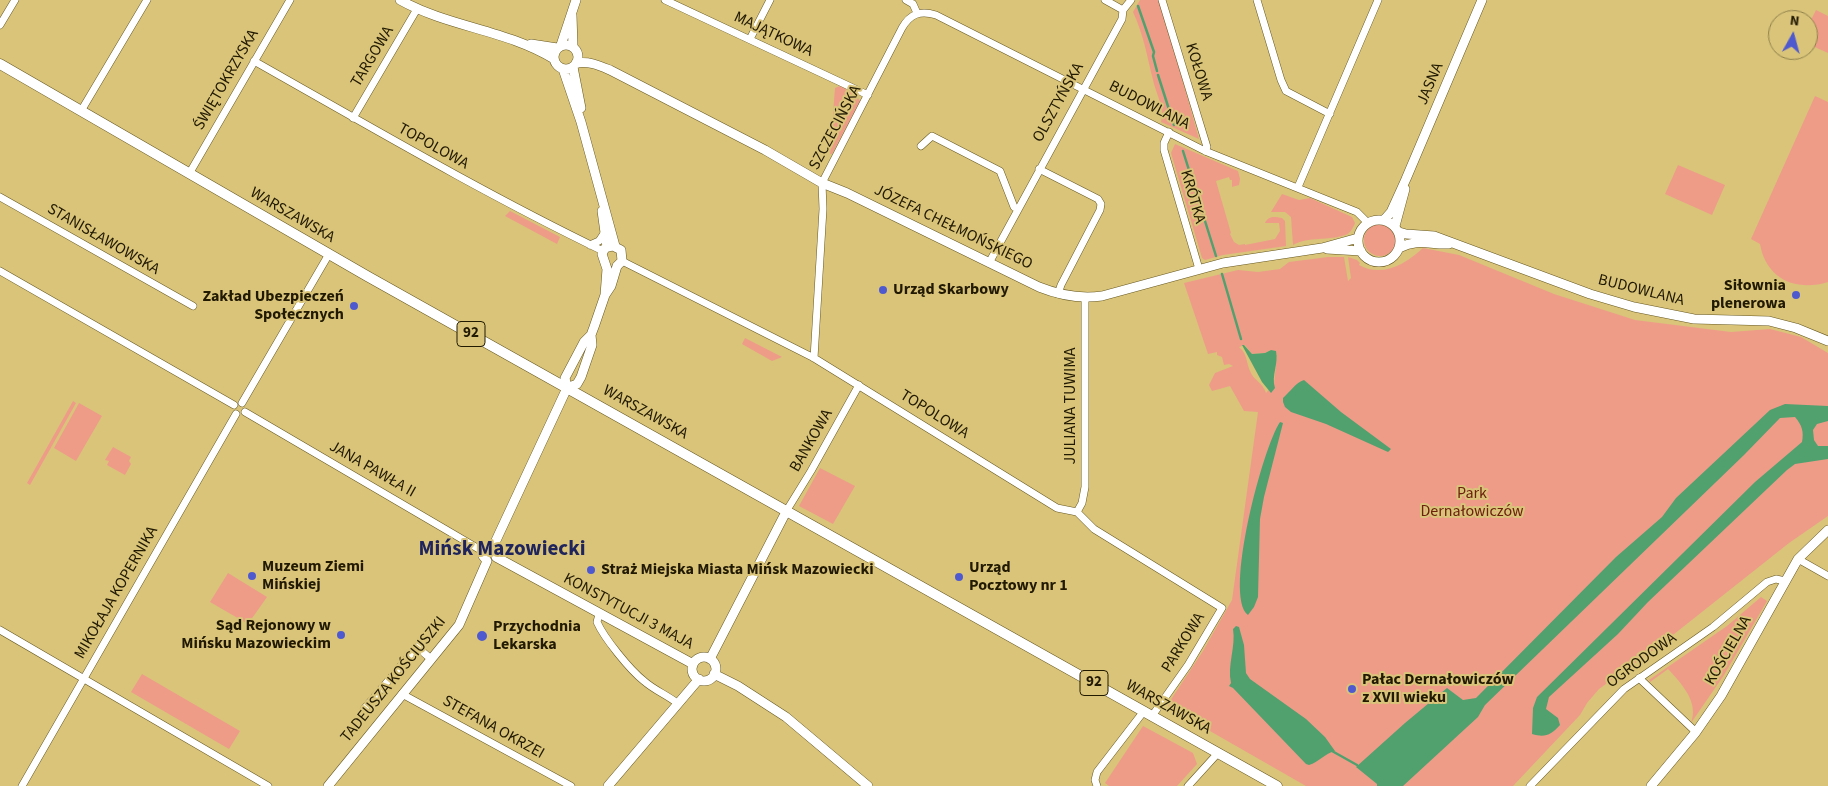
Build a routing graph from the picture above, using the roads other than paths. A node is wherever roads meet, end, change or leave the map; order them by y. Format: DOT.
graph roads {
  1 [pos="14,0"];
  2 [pos="147,0"];
  3 [pos="290,0"];
  4 [pos="400,0"];
  5 [pos="576,0"];
  6 [pos="666,0"];
  7 [pos="770,0"];
  8 [pos="906,0"];
  9 [pos="1105,0"];
  10 [pos="1131,0"];
  11 [pos="1162,0"];
  12 [pos="1256,0"];
  13 [pos="1378,0"];
  14 [pos="1481,0"];
  15 [pos="914,2"];
  16 [pos="417,9"];
  17 [pos="1123,10"];
  18 [pos="917,13"];
  19 [pos="572,15"];
  20 [pos="0,25"];
  21 [pos="750,39"];
  22 [pos="513,41"];
  23 [pos="559,47"];
  24 [pos="575,58"];
  25 [pos="554,59"];
  26 [pos="254,61"];
  27 [pos="0,64"];
  28 [pos="562,69"];
  29 [pos="1082,89"];
  30 [pos="868,95"];
  31 [pos="81,111"];
  32 [pos="1330,114"];
  33 [pos="353,118"];
  34 [pos="581,122"];
  35 [pos="1168,132"];
  36 [pos="921,146"];
  37 [pos="1205,151"];
  38 [pos="1039,169"];
  39 [pos="189,174"];
  40 [pos="1406,179"];
  41 [pos="822,183"];
  42 [pos="1298,187"];
  43 [pos="600,196"];
  44 [pos="0,197"];
  45 [pos="1018,209"];
  46 [pos="1384,220"];
  47 [pos="1368,223"];
  48 [pos="1397,229"];
  49 [pos="605,232"];
  50 [pos="1358,238"];
  51 [pos="1452,244"];
  52 [pos="590,245"];
  53 [pos="608,248"];
  54 [pos="1322,248"];
  55 [pos="1399,248"];
  56 [pos="1361,251"];
  57 [pos="328,254"];
  58 [pos="619,263"];
  59 [pos="988,263"];
  60 [pos="606,264"];
  61 [pos="1198,269"];
  62 [pos="0,271"];
  63 [pos="1058,294"];
  64 [pos="605,295"];
  65 [pos="1085,297"];
  66 [pos="192,306"];
  67 [pos="591,335"];
  68 [pos="1828,341"];
  69 [pos="814,358"];
  70 [pos="859,385"];
  71 [pos="568,388"];
  72 [pos="242,403"];
  73 [pos="234,405"];
  74 [pos="245,412"];
  75 [pos="236,414"];
  76 [pos="787,510"];
  77 [pos="1077,512"];
  78 [pos="1828,530"];
  79 [pos="490,555"];
  80 [pos="1798,559"];
  81 [pos="1828,576"];
  82 [pos="1786,581"];
  83 [pos="1222,608"];
  84 [pos="599,614"];
  85 [pos="0,630"];
  86 [pos="431,659"];
  87 [pos="710,659"];
  88 [pos="693,664"];
  89 [pos="714,674"];
  90 [pos="84,678"];
  91 [pos="1639,678"];
  92 [pos="699,679"];
  93 [pos="402,694"];
  94 [pos="677,703"];
  95 [pos="364,709"];
  96 [pos="1148,713"];
  97 [pos="1696,732"];
  98 [pos="1218,753"];
  99 [pos="22,786"];
  100 [pos="268,786"];
  101 [pos="328,786"];
  102 [pos="571,786"];
  103 [pos="608,786"];
  104 [pos="868,786"];
  105 [pos="1097,786"];
  106 [pos="1188,786"];
  107 [pos="1277,786"];
  108 [pos="1530,786"];
  109 [pos="1651,786"];
  1 -- 20 [label="street"];
  2 -- 31 [label="street"];
  3 -- 26 [label="street, ŚWIĘTOKRZYSKA"];
  4 -- 16 [label="street"];
  5 -- 19 [label="street"];
  6 -- 21 [label="street, MAJĄTKOWA"];
  7 -- 21 [label="street"];
  8 -- 15 [label="street"];
  9 -- 17 [label="street"];
  10 -- 17 [label="street, OLSZTYŃSKA"];
  11 -- 37 [label="street, KOŁOWA"];
  12 -- 32 [label="street"];
  13 -- 32 [label="street"];
  14 -- 40 [label="street, JASNA"];
  15 -- 18 [label="street"];
  16 -- 22 [label="street"];
  16 -- 33 [label="street, TARGOWA"];
  17 -- 29 [label="street, OLSZTYŃSKA"];
  18 -- 29 [label="street, BUDOWLANA"];
  18 -- 30 [label="street, SZCZECIŃSKA"];
  19 -- 23 [label="street"];
  19 -- 24 [label="street"];
  21 -- 30 [label="street, MAJĄTKOWA"];
  22 -- 23 [label="street"];
  22 -- 25 [label="street"];
  23 -- 24 [label="street"];
  23 -- 25 [label="street"];
  24 -- 28 [label="street"];
  24 -- 34 [label="street"];
  24 -- 41 [label="street, JÓZEFA CHEŁMOŃSKIEGO"];
  25 -- 28 [label="street"];
  26 -- 33 [label="street, TOPOLOWA"];
  26 -- 39 [label="street, ŚWIĘTOKRZYSKA"];
  27 -- 31 [label="main road, WARSZAWSKA / 92"];
  28 -- 34 [label="street"];
  29 -- 35 [label="street, BUDOWLANA"];
  29 -- 38 [label="street, OLSZTYŃSKA"];
  30 -- 41 [label="street, SZCZECIŃSKA"];
  31 -- 39 [label="main road, WARSZAWSKA / 92"];
  32 -- 42 [label="street"];
  33 -- 52 [label="street, TOPOLOWA"];
  34 -- 43 [label="street"];
  35 -- 37 [label="street, BUDOWLANA"];
  35 -- 61 [label="street, KRÓTKA"];
  36 -- 45 [label="street"];
  37 -- 42 [label="street, BUDOWLANA"];
  38 -- 45 [label="street, OLSZTYŃSKA"];
  38 -- 63 [label="street"];
  39 -- 57 [label="main road, WARSZAWSKA / 92"];
  40 -- 46 [label="street, JASNA"];
  40 -- 48 [label="street, JASNA"];
  41 -- 59 [label="street, JÓZEFA CHEŁMOŃSKIEGO"];
  41 -- 69 [label="street, SZCZECIŃSKA"];
  42 -- 47 [label="street, BUDOWLANA"];
  43 -- 49 [label="street"];
  43 -- 53 [label="street"];
  44 -- 66 [label="street, STANISŁAWOWSKA"];
  45 -- 59 [label="street, OLSZTYŃSKA"];
  46 -- 47 [label="street"];
  46 -- 48 [label="street"];
  47 -- 50 [label="street"];
  48 -- 51 [label="street, BUDOWLANA"];
  48 -- 55 [label="street"];
  49 -- 52 [label="street"];
  49 -- 53 [label="street"];
  50 -- 54 [label="street, JÓZEFA CHEŁMOŃSKIEGO"];
  50 -- 56 [label="street"];
  51 -- 55 [label="street, BUDOWLANA"];
  51 -- 68 [label="street, BUDOWLANA"];
  52 -- 53 [label="street, TOPOLOWA"];
  53 -- 58 [label="street"];
  53 -- 60 [label="street"];
  54 -- 56 [label="street, JÓZEFA CHEŁMOŃSKIEGO"];
  54 -- 61 [label="street, JÓZEFA CHEŁMOŃSKIEGO"];
  55 -- 56 [label="street"];
  57 -- 71 [label="main road, WARSZAWSKA / 92"];
  57 -- 72 [label="street"];
  58 -- 60 [label="street"];
  58 -- 64 [label="street"];
  58 -- 69 [label="street, TOPOLOWA"];
  59 -- 63 [label="street, JÓZEFA CHEŁMOŃSKIEGO"];
  60 -- 64 [label="street"];
  61 -- 65 [label="street, JÓZEFA CHEŁMOŃSKIEGO"];
  62 -- 73 [label="street"];
  63 -- 65 [label="street, JÓZEFA CHEŁMOŃSKIEGO"];
  64 -- 67 [label="street"];
  65 -- 77 [label="street, JULIANA TUWIMA"];
  67 -- 71 [label="street"];
  67 -- 71 [label="street"];
  69 -- 70 [label="street, TOPOLOWA"];
  70 -- 76 [label="street, BANKOWA"];
  70 -- 77 [label="street, TOPOLOWA"];
  71 -- 76 [label="main road, WARSZAWSKA / 92"];
  71 -- 79 [label="street, TADEUSZA KOŚCIUSZKI"];
  72 -- 73 [label="street"];
  72 -- 74 [label="street"];
  73 -- 75 [label="street"];
  74 -- 75 [label="street"];
  74 -- 79 [label="street, JANA PAWŁA II"];
  75 -- 90 [label="street, MIKOŁAJA KOPERNIKA"];
  76 -- 87 [label="street"];
  76 -- 96 [label="main road, WARSZAWSKA / 92"];
  77 -- 83 [label="street, TOPOLOWA"];
  78 -- 80 [label="street, KOŚCIELNA"];
  79 -- 84 [label="street, KONSTYTUCJI 3 MAJA"];
  79 -- 86 [label="street, TADEUSZA KOŚCIUSZKI"];
  80 -- 81 [label="street"];
  80 -- 82 [label="street, KOŚCIELNA"];
  82 -- 91 [label="street, OGRODOWA"];
  82 -- 97 [label="street, KOŚCIELNA"];
  83 -- 96 [label="street, PARKOWA"];
  84 -- 88 [label="street, KONSTYTUCJI 3 MAJA"];
  84 -- 94 [label="street"];
  85 -- 90 [label="street"];
  86 -- 93 [label="street, TADEUSZA KOŚCIUSZKI"];
  86 -- 95 [label="street"];
  87 -- 88 [label="street"];
  87 -- 89 [label="street"];
  88 -- 92 [label="street"];
  89 -- 92 [label="street"];
  89 -- 104 [label="street"];
  90 -- 99 [label="street, MIKOŁAJA KOPERNIKA"];
  90 -- 100 [label="street"];
  91 -- 97 [label="street"];
  91 -- 108 [label="street, OGRODOWA"];
  92 -- 94 [label="street"];
  93 -- 101 [label="street, TADEUSZA KOŚCIUSZKI"];
  93 -- 102 [label="street, STEFANA OKRZEI"];
  94 -- 103 [label="street"];
  96 -- 98 [label="main road, WARSZAWSKA / 92"];
  96 -- 105 [label="street, PARKOWA"];
  97 -- 109 [label="street, KOŚCIELNA"];
  98 -- 106 [label="street"];
  98 -- 107 [label="main road, WARSZAWSKA / 92"];
}
